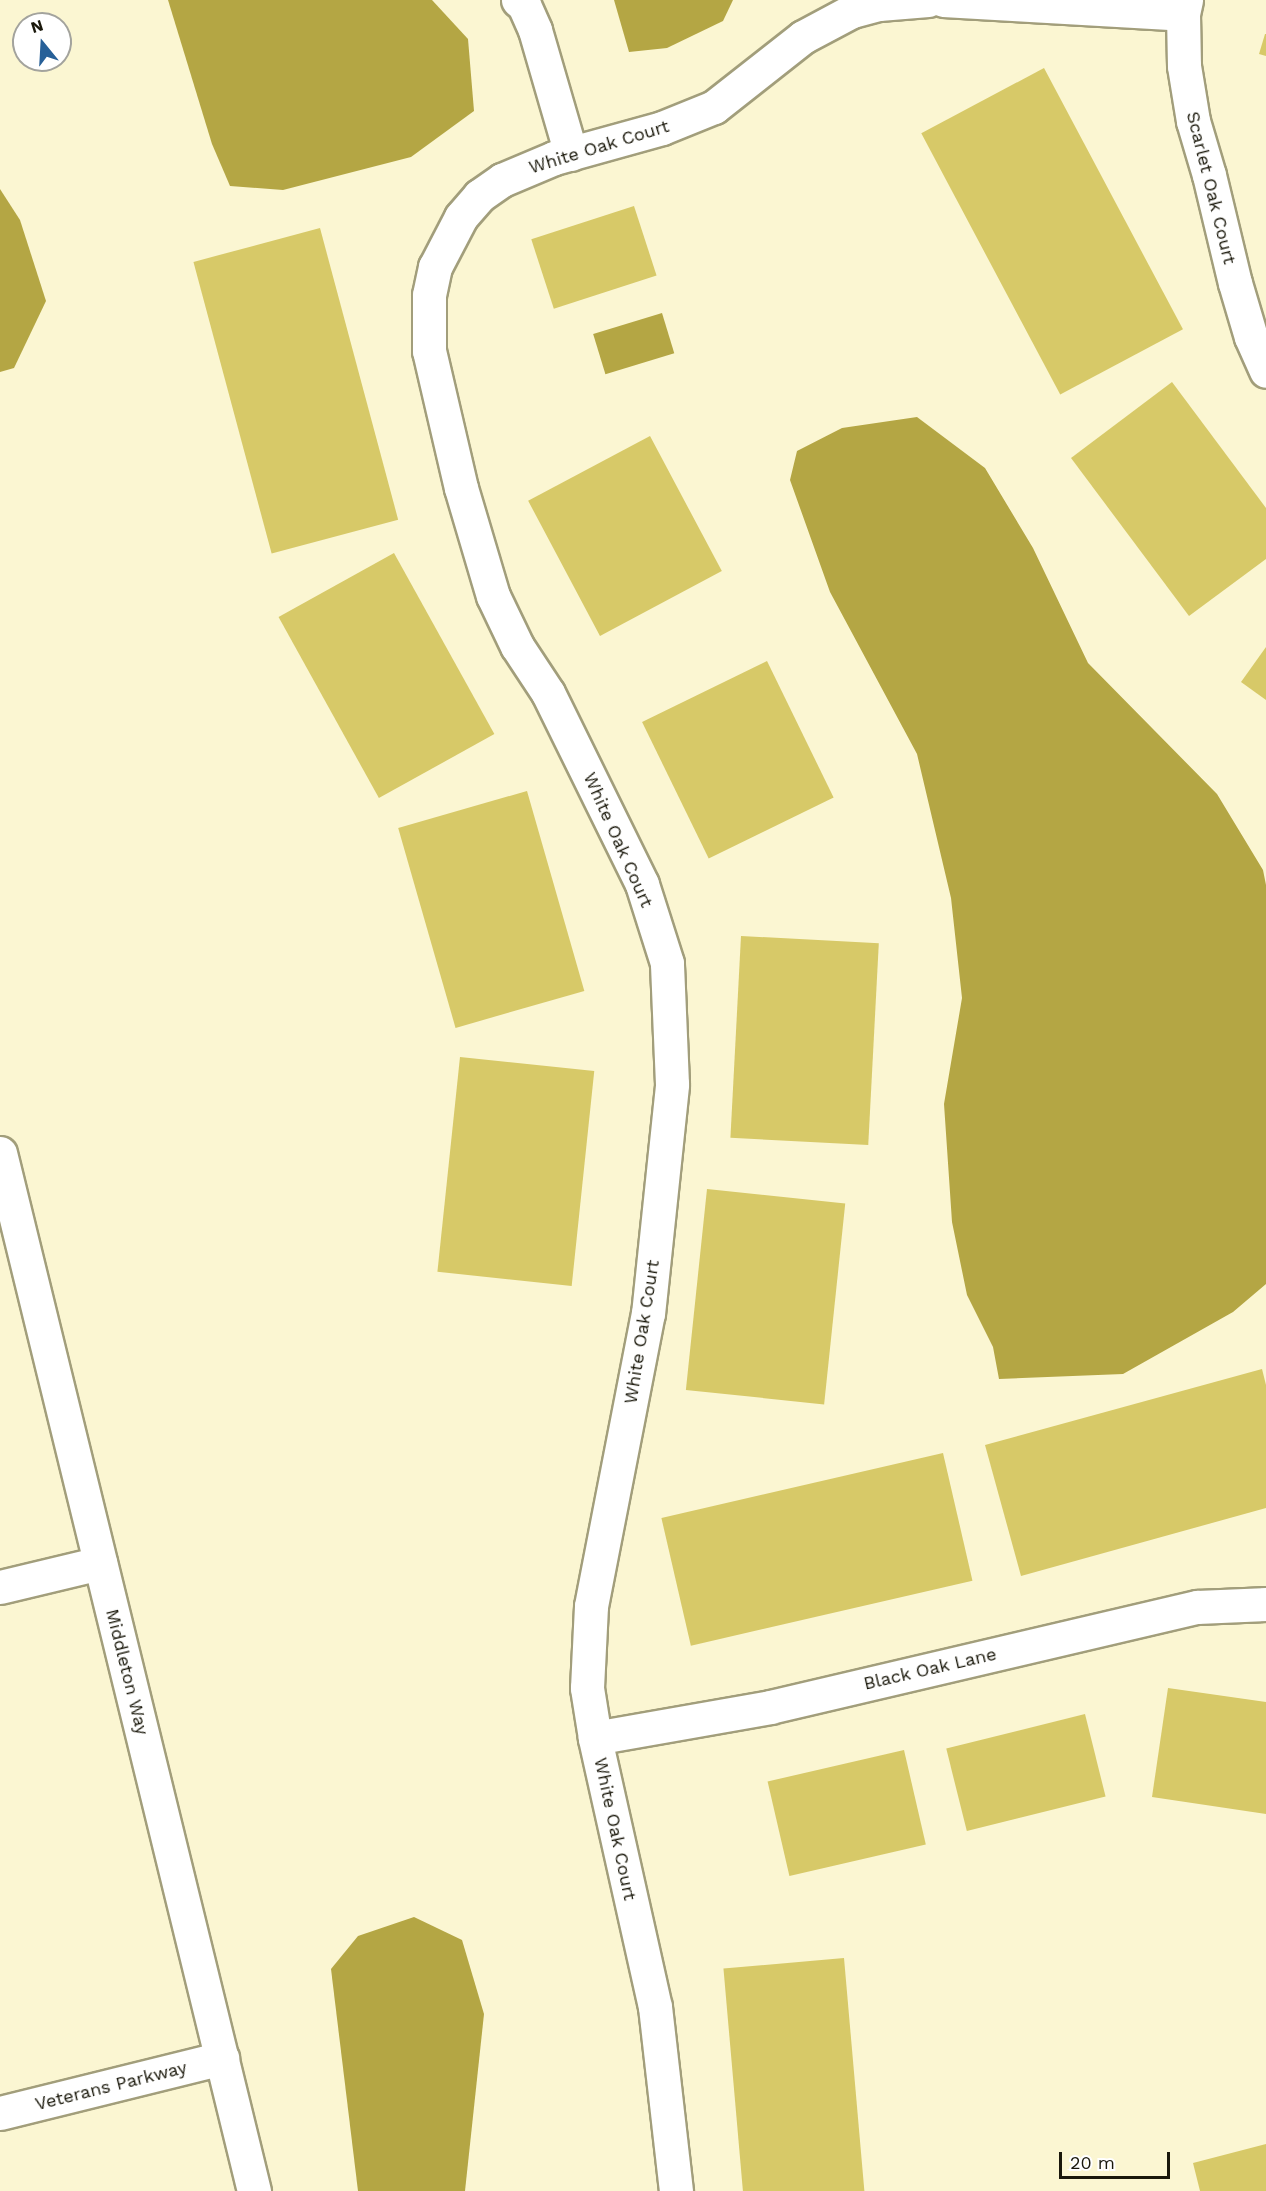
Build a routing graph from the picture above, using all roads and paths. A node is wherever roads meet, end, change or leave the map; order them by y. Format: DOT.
graph roads {
  1 [pos="928,0"];
  2 [pos="943,0"];
  3 [pos="522,2"];
  4 [pos="1185,7"];
  5 [pos="572,154"];
  6 [pos="1266,371"];
  7 [pos="0,1153"];
  8 [pos="100,1563"];
  9 [pos="0,1587"];
  10 [pos="1266,1604"];
  11 [pos="595,1738"];
  12 [pos="222,2058"];
  13 [pos="0,2113"];
  14 [pos="254,2191"];
  15 [pos="676,2191"];
  1 -- 5 [label="street, White Oak Court"];
  2 -- 4 [label="street"];
  3 -- 5 [label="street"];
  4 -- 6 [label="street, Scarlet Oak Court"];
  5 -- 11 [label="street, White Oak Court"];
  7 -- 8 [label="street, Middleton Way"];
  8 -- 9 [label="street"];
  8 -- 12 [label="street, Middleton Way"];
  10 -- 11 [label="street, Black Oak Lane"];
  11 -- 15 [label="street, White Oak Court"];
  12 -- 13 [label="street, Veterans Parkway"];
  12 -- 14 [label="street, Middleton Way"];
}
